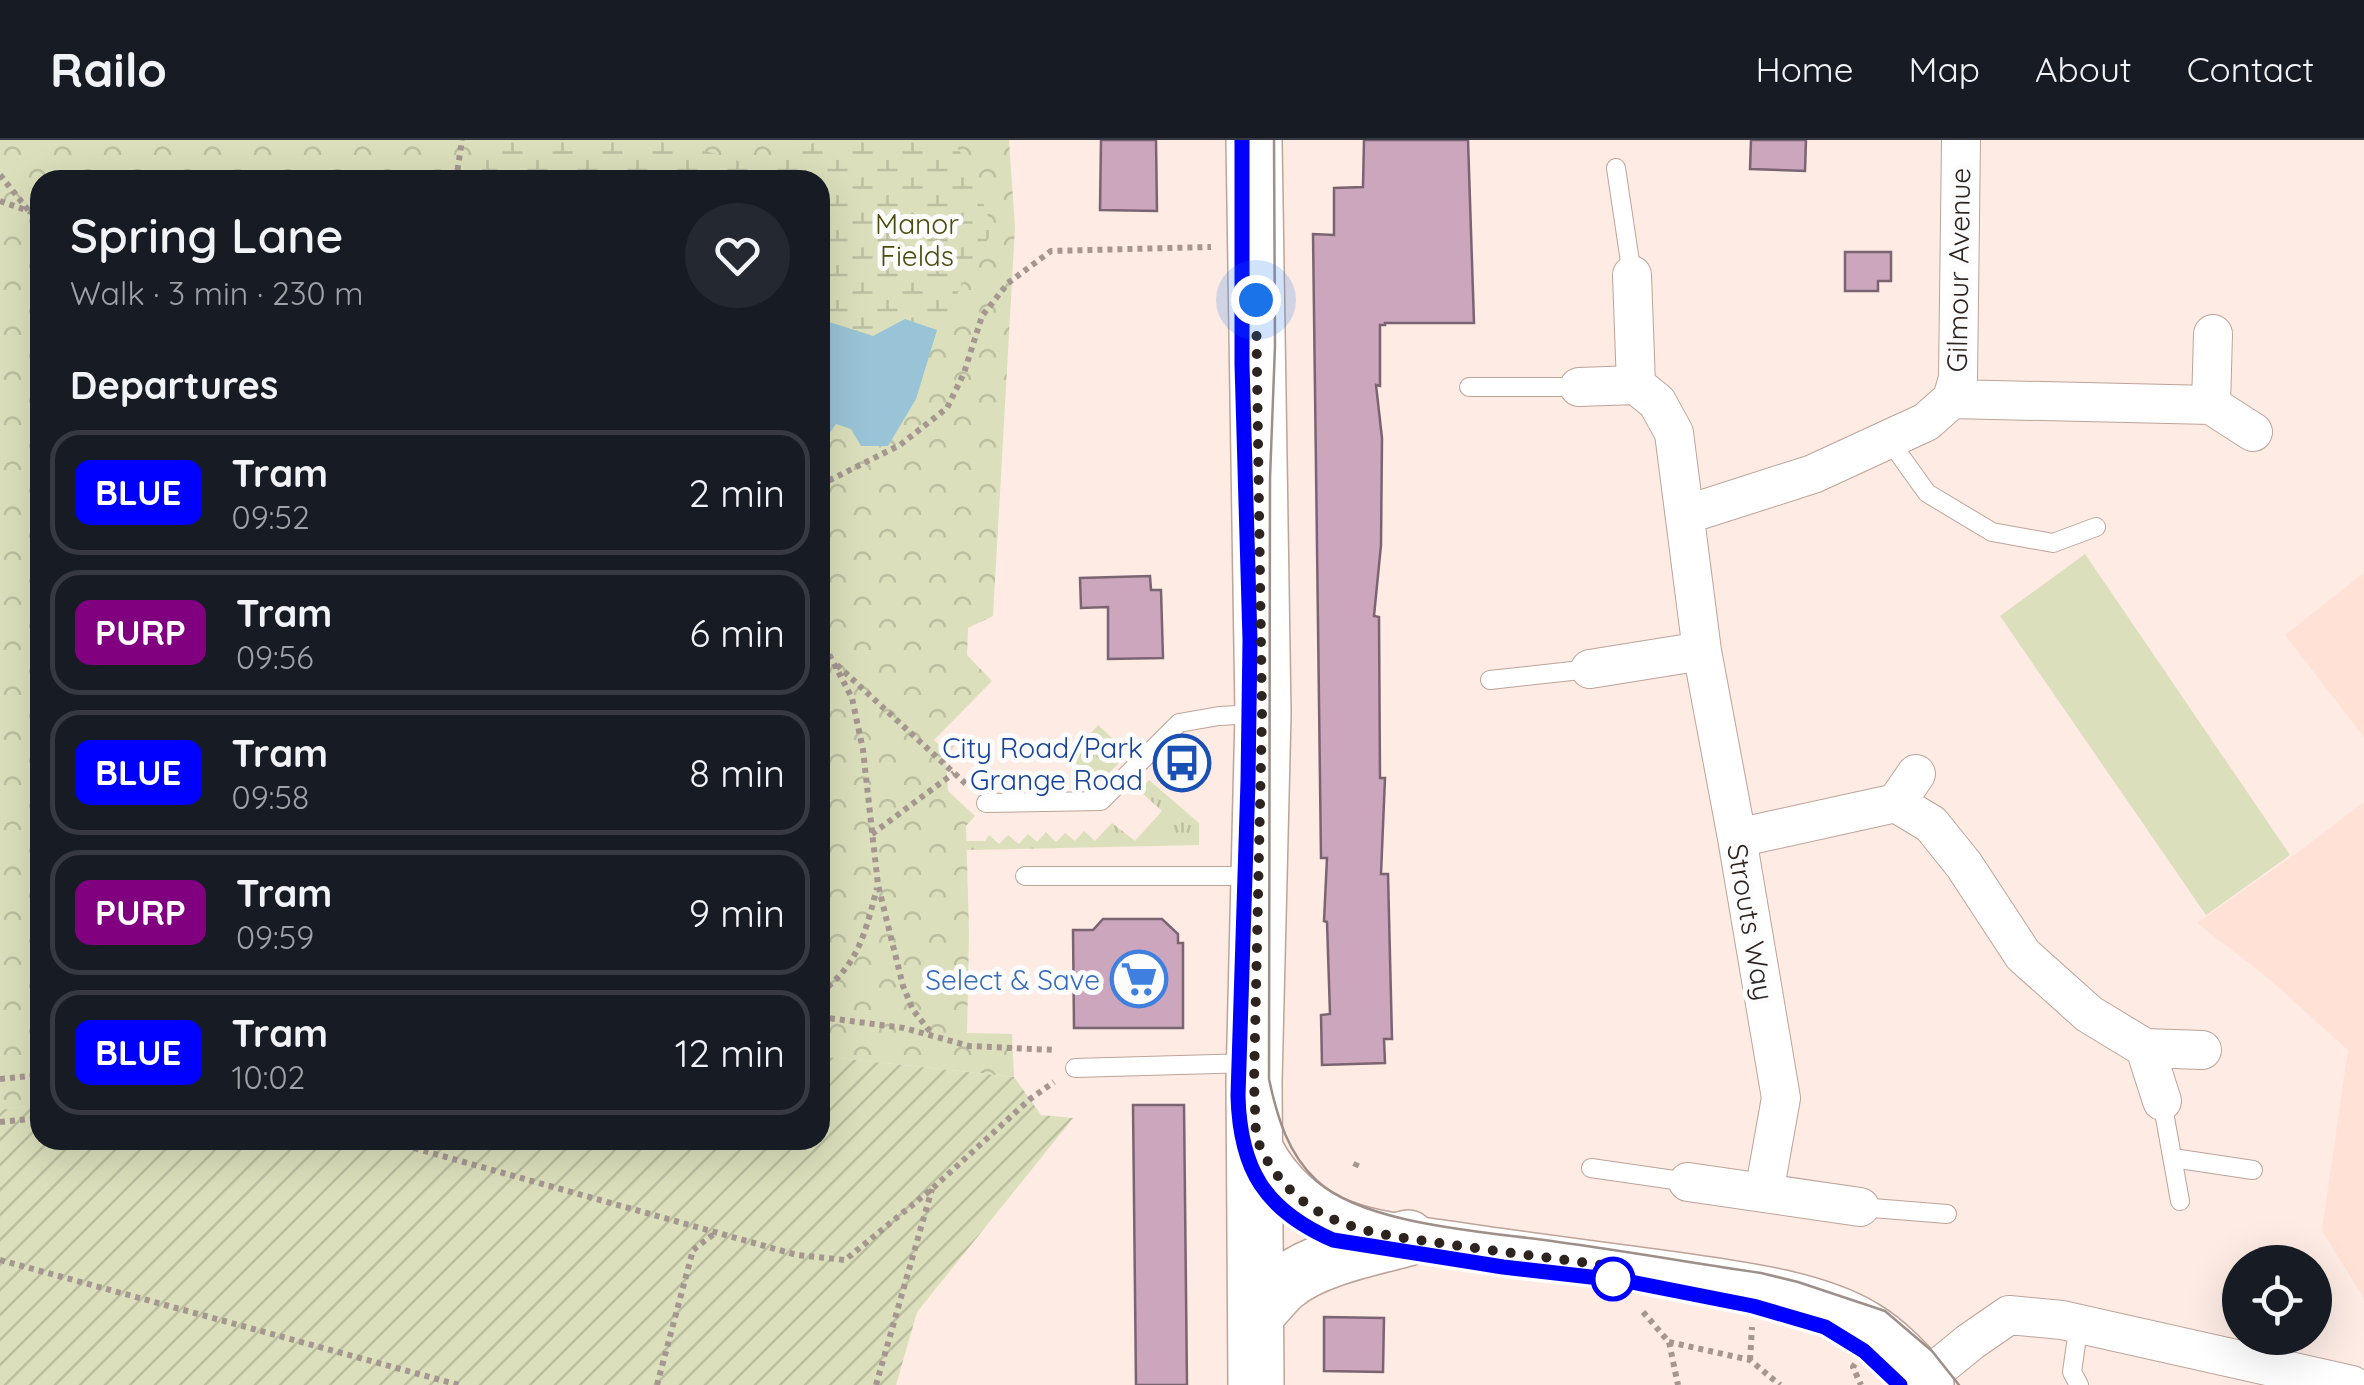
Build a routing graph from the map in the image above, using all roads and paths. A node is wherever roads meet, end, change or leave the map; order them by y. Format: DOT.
graph roads {
  1 [pos="462,140"];
  2 [pos="1254,140"];
  3 [pos="1961,140"];
  4 [pos="1616,168"];
  5 [pos="458,170"];
  6 [pos="0,175"];
  7 [pos="0,201"];
  8 [pos="29,211"];
  9 [pos="1222,247"];
  10 [pos="1632,275"];
  11 [pos="2213,334"];
  12 [pos="1636,385"];
  13 [pos="1470,386"];
  14 [pos="1579,388"];
  15 [pos="1952,398"];
  16 [pos="2211,405"];
  17 [pos="2253,432"];
  18 [pos="1889,440"];
  19 [pos="830,481"];
  20 [pos="1686,515"];
  21 [pos="2096,527"];
  22 [pos="1702,651"];
  23 [pos="830,656"];
  24 [pos="832,660"];
  25 [pos="1590,669"];
  26 [pos="1490,680"];
  27 [pos="1262,714"];
  28 [pos="954,773"];
  29 [pos="986,802"];
  30 [pos="872,834"];
  31 [pos="1737,838"];
  32 [pos="1025,876"];
  33 [pos="1260,876"];
  34 [pos="878,884"];
  35 [pos="830,986"];
  36 [pos="830,1018"];
  37 [pos="933,1036"];
  38 [pos="2146,1048"];
  39 [pos="2202,1050"];
  40 [pos="1254,1062"];
  41 [pos="1075,1068"];
  42 [pos="30,1076"];
  43 [pos="0,1079"];
  44 [pos="2162,1102"];
  45 [pos="30,1119"];
  46 [pos="0,1122"];
  47 [pos="1256,1136"];
  48 [pos="421,1150"];
  49 [pos="2173,1158"];
  50 [pos="1591,1168"];
  51 [pos="2252,1170"];
  52 [pos="1688,1182"];
  53 [pos="933,1188"];
  54 [pos="1764,1193"];
  55 [pos="2180,1201"];
  56 [pos="1860,1207"];
  57 [pos="1947,1214"];
  58 [pos="716,1232"];
  59 [pos="1408,1238"];
  60 [pos="0,1260"];
  61 [pos="1636,1305"];
  62 [pos="1256,1314"];
  63 [pos="1752,1320"];
  64 [pos="2079,1323"];
  65 [pos="1669,1342"];
  66 [pos="1750,1360"];
  67 [pos="1854,1366"];
  68 [pos="1919,1372"];
  69 [pos="459,1385"];
  70 [pos="657,1385"];
  71 [pos="876,1385"];
  72 [pos="1256,1385"];
  73 [pos="1678,1385"];
  74 [pos="1780,1385"];
  75 [pos="1861,1385"];
  76 [pos="2079,1385"];
  77 [pos="2352,1385"];
  1 -- 5 [label="path"];
  2 -- 27 [label="main road"];
  3 -- 15 [label="street, Gilmour Avenue"];
  4 -- 10 [label="lane"];
  6 -- 8 [label="path"];
  7 -- 8 [label="path"];
  9 -- 19 [label="path"];
  10 -- 12 [label="street"];
  11 -- 16 [label="street"];
  12 -- 14 [label="street"];
  12 -- 20 [label="street, Strouts Way"];
  13 -- 14 [label="lane"];
  15 -- 16 [label="street, Gilmour Avenue"];
  15 -- 18 [label="street, Gilmour Avenue"];
  16 -- 17 [label="street"];
  18 -- 20 [label="street, Gilmour Avenue"];
  18 -- 21 [label="lane"];
  20 -- 22 [label="street, Strouts Way"];
  22 -- 25 [label="street"];
  22 -- 31 [label="street, Strouts Way"];
  23 -- 24 [label="path"];
  24 -- 28 [label="path"];
  24 -- 30 [label="path"];
  25 -- 26 [label="lane"];
  27 -- 29 [label="lane"];
  27 -- 33 [label="main road"];
  28 -- 29 [label="path"];
  28 -- 30 [label="path"];
  30 -- 34 [label="path"];
  31 -- 38 [label="street"];
  31 -- 54 [label="street, Strouts Way"];
  32 -- 33 [label="lane"];
  33 -- 40 [label="main road"];
  34 -- 35 [label="path"];
  34 -- 37 [label="path"];
  36 -- 37 [label="path"];
  37 -- 41 [label="path"];
  38 -- 39 [label="street"];
  38 -- 44 [label="street"];
  40 -- 41 [label="lane"];
  40 -- 47 [label="main road"];
  41 -- 53 [label="path"];
  42 -- 43 [label="path"];
  44 -- 49 [label="lane"];
  45 -- 46 [label="path"];
  47 -- 59 [label="street"];
  47 -- 62 [label="main road"];
  48 -- 58 [label="path"];
  49 -- 51 [label="lane"];
  49 -- 55 [label="lane"];
  50 -- 52 [label="lane"];
  52 -- 54 [label="street"];
  53 -- 58 [label="path"];
  53 -- 71 [label="path"];
  54 -- 56 [label="street"];
  56 -- 57 [label="lane"];
  58 -- 70 [label="path"];
  59 -- 62 [label="main road"];
  59 -- 68 [label="street"];
  60 -- 69 [label="path"];
  61 -- 65 [label="path"];
  62 -- 72 [label="main road"];
  63 -- 66 [label="path"];
  64 -- 68 [label="street"];
  64 -- 76 [label="lane"];
  64 -- 77 [label="street"];
  65 -- 66 [label="path"];
  65 -- 73 [label="path"];
  66 -- 74 [label="path"];
  67 -- 75 [label="path"];
}
